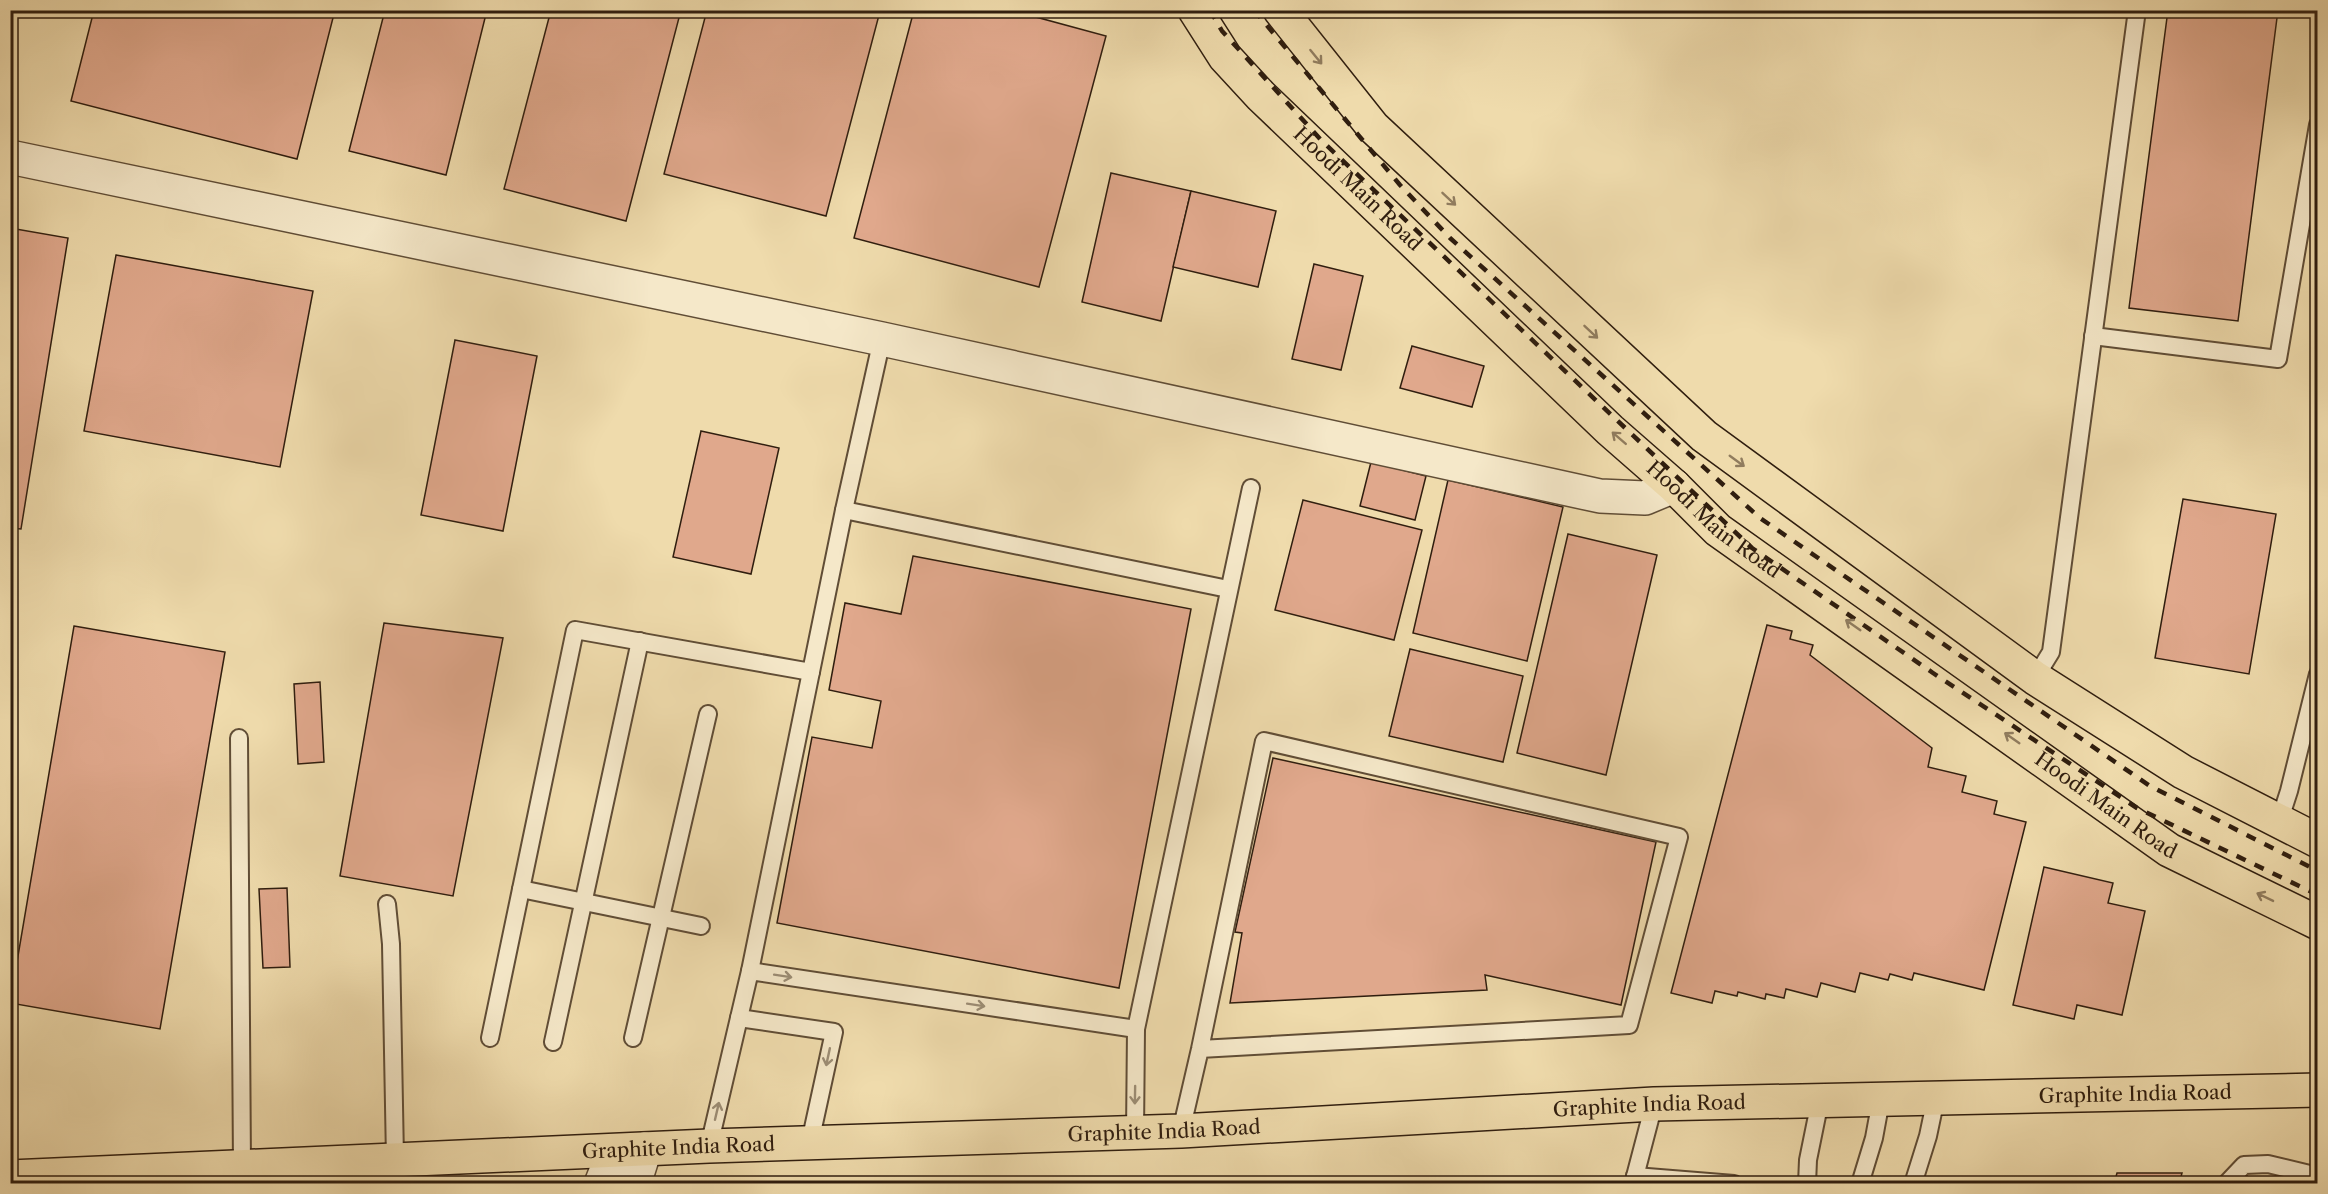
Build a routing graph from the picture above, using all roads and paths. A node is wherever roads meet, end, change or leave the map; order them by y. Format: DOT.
graph roads {
  1 [pos="1195,10"];
  2 [pos="1280,10"];
  3 [pos="2137,10"];
  4 [pos="2318,126"];
  5 [pos="10,157"];
  6 [pos="2093,336"];
  7 [pos="882,339"];
  8 [pos="1674,486"];
  9 [pos="1251,488"];
  10 [pos="844,510"];
  11 [pos="1228,589"];
  12 [pos="640,641"];
  13 [pos="811,672"];
  14 [pos="2318,674"];
  15 [pos="2035,678"];
  16 [pos="2314,704"];
  17 [pos="708,714"];
  18 [pos="239,738"];
  19 [pos="2279,822"];
  20 [pos="2318,841"];
  21 [pos="521,889"];
  22 [pos="584,902"];
  23 [pos="387,904"];
  24 [pos="661,918"];
  25 [pos="2318,923"];
  26 [pos="701,926"];
  27 [pos="750,971"];
  28 [pos="739,1018"];
  29 [pos="1136,1029"];
  30 [pos="490,1038"];
  31 [pos="633,1038"];
  32 [pos="553,1042"];
  33 [pos="1200,1049"];
  34 [pos="2318,1090"];
  35 [pos="1936,1098"];
  36 [pos="1881,1100"];
  37 [pos="1820,1101"];
  38 [pos="1654,1104"];
  39 [pos="1181,1131"];
  40 [pos="1135,1133"];
  41 [pos="810,1142"];
  42 [pos="709,1146"];
  43 [pos="630,1150"];
  44 [pos="395,1159"];
  45 [pos="242,1166"];
  46 [pos="2318,1176"];
  47 [pos="10,1178"];
  48 [pos="1634,1180"];
  49 [pos="601,1184"];
  50 [pos="634,1184"];
  51 [pos="1734,1184"];
  52 [pos="1807,1184"];
  53 [pos="1860,1184"];
  54 [pos="1913,1184"];
  55 [pos="2226,1184"];
  8 -- 1 [label="main road, Hoodi Main Road, one-way"];
  2 -- 15 [label="main road, one-way"];
  3 -- 6 [label="lane"];
  4 -- 6 [label="lane"];
  5 -- 7 [label="street"];
  6 -- 15 [label="lane"];
  7 -- 8 [label="street"];
  7 -- 10 [label="lane"];
  25 -- 8 [label="main road, Hoodi Main Road, one-way"];
  9 -- 11 [label="lane"];
  10 -- 11 [label="lane"];
  10 -- 13 [label="lane"];
  11 -- 29 [label="lane"];
  12 -- 13 [label="lane"];
  12 -- 21 [label="lane"];
  12 -- 22 [label="lane"];
  13 -- 27 [label="lane"];
  14 -- 16 [label="lane"];
  15 -- 19 [label="main road"];
  16 -- 19 [label="lane"];
  17 -- 24 [label="lane"];
  18 -- 45 [label="lane"];
  19 -- 20 [label="main road"];
  21 -- 22 [label="lane"];
  21 -- 30 [label="lane"];
  22 -- 24 [label="lane"];
  22 -- 32 [label="lane"];
  23 -- 44 [label="lane"];
  24 -- 26 [label="lane"];
  24 -- 31 [label="lane"];
  27 -- 28 [label="lane"];
  27 -- 29 [label="lane, one-way"];
  28 -- 41 [label="lane, one-way"];
  42 -- 28 [label="lane, one-way"];
  29 -- 40 [label="lane, one-way"];
  33 -- 33 [label="lane"];
  33 -- 39 [label="lane"];
  34 -- 35 [label="main road, Graphite India Road"];
  35 -- 36 [label="main road, Graphite India Road"];
  35 -- 54 [label="lane"];
  36 -- 37 [label="main road, Graphite India Road"];
  36 -- 53 [label="lane"];
  37 -- 38 [label="main road, Graphite India Road"];
  37 -- 52 [label="lane"];
  38 -- 39 [label="main road, Graphite India Road"];
  38 -- 48 [label="lane"];
  39 -- 40 [label="main road, Graphite India Road"];
  40 -- 41 [label="main road, Graphite India Road"];
  41 -- 42 [label="main road, Graphite India Road"];
  42 -- 43 [label="main road, Graphite India Road"];
  43 -- 44 [label="main road, Graphite India Road"];
  43 -- 49 [label="street"];
  43 -- 50 [label="street"];
  44 -- 45 [label="main road, Graphite India Road"];
  45 -- 47 [label="main road, Graphite India Road"];
  46 -- 55 [label="lane"];
  48 -- 51 [label="lane"];
}
